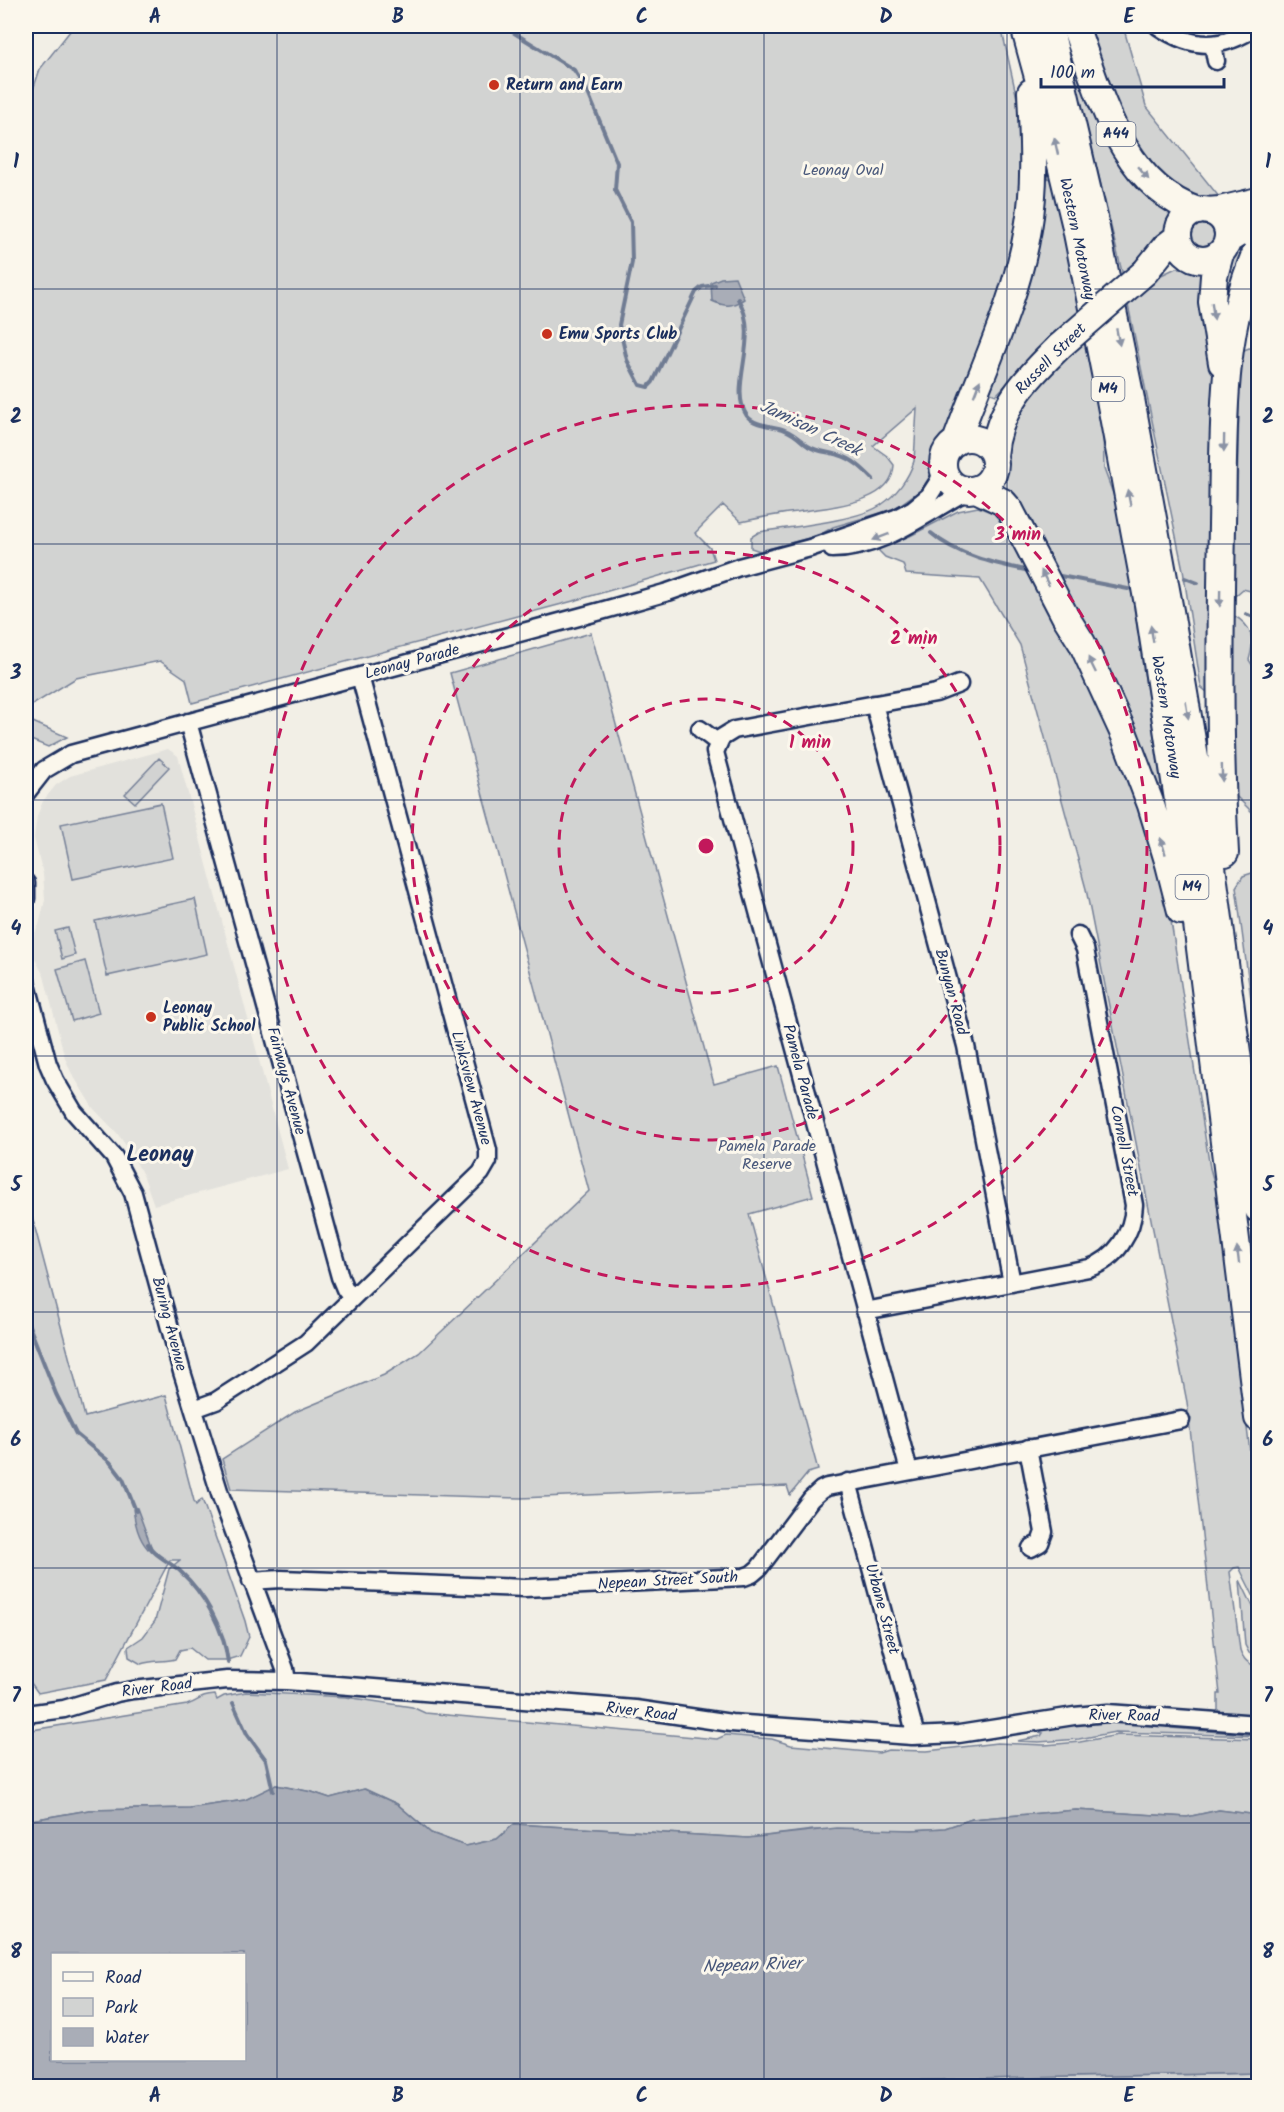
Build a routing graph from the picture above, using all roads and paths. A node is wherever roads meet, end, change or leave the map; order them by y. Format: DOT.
graph roads {
  1 [pos="1022,26"];
  2 [pos="1049,26"];
  3 [pos="1075,26"];
  4 [pos="1158,26"];
  5 [pos="1257,26"];
  6 [pos="1213,44"];
  7 [pos="1216,62"];
  8 [pos="1258,201"];
  9 [pos="1202,211"];
  10 [pos="1258,221"];
  11 [pos="1183,246"];
  12 [pos="1224,247"];
  13 [pos="1258,248"];
  14 [pos="1225,384"];
  15 [pos="1012,399"];
  16 [pos="960,441"];
  17 [pos="994,456"];
  18 [pos="944,468"];
  19 [pos="973,489"];
  20 [pos="810,548"];
  21 [pos="1150,558"];
  22 [pos="1159,608"];
  23 [pos="360,676"];
  24 [pos="959,684"];
  25 [pos="874,704"];
  26 [pos="188,723"];
  27 [pos="700,729"];
  28 [pos="717,742"];
  29 [pos="26,793"];
  30 [pos="26,883"];
  31 [pos="26,899"];
  32 [pos="1078,935"];
  33 [pos="26,981"];
  34 [pos="1227,1170"];
  35 [pos="1253,1170"];
  36 [pos="1258,1209"];
  37 [pos="1012,1283"];
  38 [pos="352,1298"];
  39 [pos="866,1311"];
  40 [pos="194,1408"];
  41 [pos="1258,1418"];
  42 [pos="1181,1421"];
  43 [pos="1028,1448"];
  44 [pos="909,1471"];
  45 [pos="848,1482"];
  46 [pos="1031,1548"];
  47 [pos="251,1581"];
  48 [pos="287,1681"];
  49 [pos="26,1714"];
  50 [pos="1258,1724"];
  51 [pos="916,1736"];
  16 -- 1 [label="highway, M4, one-way"];
  21 -- 1 [label="highway, Western Motorway / M4, one-way"];
  2 -- 21 [label="highway, Western Motorway / M4, one-way"];
  3 -- 9 [label="highway, A44, one-way"];
  4 -- 6 [label="street"];
  5 -- 6 [label="street"];
  6 -- 7 [label="street"];
  8 -- 9 [label="highway"];
  9 -- 11 [label="highway"];
  9 -- 12 [label="highway, A44"];
  10 -- 12 [label="highway"];
  11 -- 12 [label="highway"];
  11 -- 15 [label="highway, Russell Street, bridge"];
  12 -- 14 [label="highway, M4, one-way"];
  13 -- 14 [label="highway, M4"];
  14 -- 35 [label="highway, M4, one-way"];
  15 -- 16 [label="highway, Russell Street"];
  15 -- 17 [label="highway, Russell Street"];
  16 -- 17 [label="highway"];
  16 -- 18 [label="highway"];
  17 -- 19 [label="highway"];
  18 -- 19 [label="highway"];
  18 -- 20 [label="street, Leonay Parade"];
  19 -- 20 [label="street, Leonay Parade, one-way"];
  34 -- 19 [label="highway, one-way"];
  20 -- 23 [label="street, Leonay Parade"];
  21 -- 22 [label="highway, Western Motorway / M4"];
  34 -- 22 [label="highway, Western Motorway / M4, one-way"];
  22 -- 35 [label="highway, Western Motorway / M4, one-way"];
  23 -- 26 [label="street, Leonay Parade"];
  23 -- 38 [label="street, Linksview Avenue"];
  24 -- 25 [label="street"];
  25 -- 28 [label="street"];
  25 -- 37 [label="street, Bunyan Road"];
  26 -- 29 [label="street, Leonay Parade"];
  26 -- 38 [label="street, Fairways Avenue"];
  27 -- 28 [label="street"];
  28 -- 39 [label="street, Pamela Parade"];
  30 -- 31 [label="street"];
  32 -- 37 [label="street, Cornell Street"];
  33 -- 40 [label="street, Buring Avenue"];
  41 -- 34 [label="highway, Western Motorway / M4, one-way"];
  35 -- 36 [label="highway, Western Motorway / M4"];
  37 -- 39 [label="street, Cornell Street"];
  38 -- 40 [label="street, Linksview Avenue"];
  39 -- 44 [label="street, Pamela Parade"];
  40 -- 47 [label="street, Buring Avenue"];
  42 -- 43 [label="street, Nepean Street South"];
  43 -- 44 [label="street, Nepean Street South"];
  43 -- 46 [label="street"];
  44 -- 45 [label="street, Nepean Street South"];
  45 -- 47 [label="street, Nepean Street South"];
  45 -- 51 [label="street, Urbane Street"];
  47 -- 48 [label="street, Buring Avenue"];
  48 -- 49 [label="street, River Road"];
  48 -- 51 [label="street, River Road"];
  50 -- 51 [label="street, River Road"];
}
